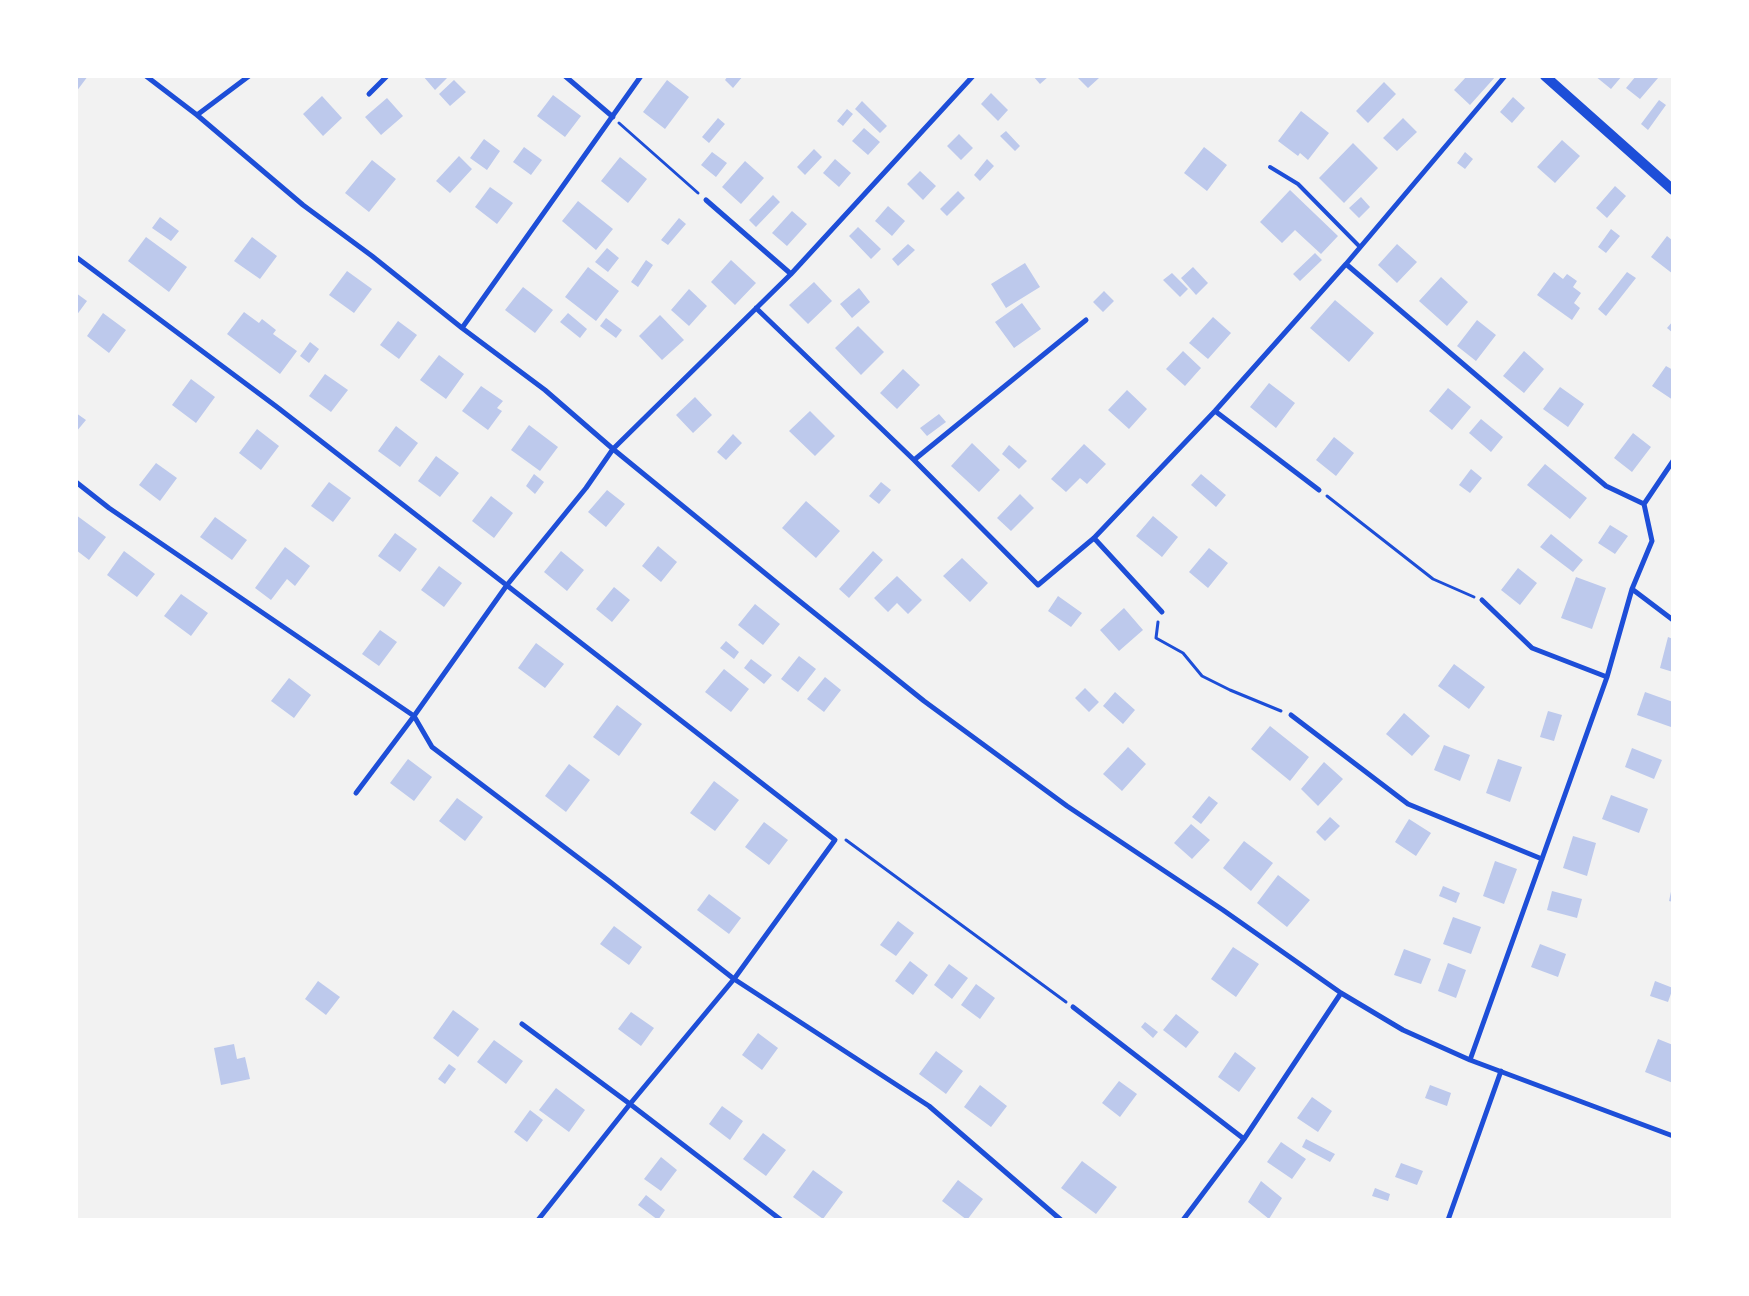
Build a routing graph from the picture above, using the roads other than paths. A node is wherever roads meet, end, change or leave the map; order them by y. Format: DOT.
graph roads {
  1 [pos="146,76"];
  2 [pos="249,76"];
  3 [pos="387,76"];
  4 [pos="566,76"];
  5 [pos="641,76"];
  6 [pos="972,76"];
  7 [pos="1505,76"];
  8 [pos="1545,76"];
  9 [pos="369,94"];
  10 [pos="197,114"];
  11 [pos="613,117"];
  12 [pos="1270,168"];
  13 [pos="1673,190"];
  14 [pos="706,200"];
  15 [pos="1360,247"];
  16 [pos="76,257"];
  17 [pos="1346,264"];
  18 [pos="791,274"];
  19 [pos="756,308"];
  20 [pos="1086,320"];
  21 [pos="462,328"];
  22 [pos="1215,411"];
  23 [pos="613,449"];
  24 [pos="914,460"];
  25 [pos="1673,461"];
  26 [pos="76,482"];
  27 [pos="1319,490"];
  28 [pos="1644,504"];
  29 [pos="1094,538"];
  30 [pos="507,584"];
  31 [pos="1632,590"];
  32 [pos="1482,600"];
  33 [pos="1162,612"];
  34 [pos="1673,620"];
  35 [pos="1607,677"];
  36 [pos="1291,715"];
  37 [pos="414,716"];
  38 [pos="356,793"];
  39 [pos="1542,859"];
  40 [pos="734,979"];
  41 [pos="1341,993"];
  42 [pos="1073,1006"];
  43 [pos="522,1024"];
  44 [pos="1470,1060"];
  45 [pos="1501,1071"];
  46 [pos="630,1104"];
  47 [pos="1673,1136"];
  48 [pos="1244,1139"];
  49 [pos="538,1220"];
  50 [pos="782,1220"];
  51 [pos="1061,1220"];
  52 [pos="1183,1220"];
  53 [pos="1448,1220"];
  1 -- 10 [label="street"];
  2 -- 10 [label="street"];
  3 -- 9 [label="street"];
  4 -- 11 [label="street"];
  5 -- 11 [label="street"];
  6 -- 18 [label="street"];
  7 -- 15 [label="street"];
  8 -- 13 [label="main road"];
  10 -- 21 [label="street"];
  11 -- 21 [label="street"];
  12 -- 15 [label="lane"];
  14 -- 18 [label="street"];
  15 -- 17 [label="street"];
  16 -- 30 [label="street"];
  17 -- 22 [label="street"];
  17 -- 28 [label="street"];
  18 -- 19 [label="street"];
  19 -- 23 [label="street"];
  19 -- 24 [label="street"];
  20 -- 24 [label="street"];
  21 -- 23 [label="street"];
  22 -- 27 [label="street"];
  22 -- 29 [label="street"];
  23 -- 30 [label="street"];
  23 -- 41 [label="street"];
  24 -- 29 [label="street"];
  25 -- 28 [label="street"];
  26 -- 37 [label="street"];
  28 -- 31 [label="street"];
  29 -- 33 [label="street"];
  30 -- 37 [label="street"];
  30 -- 40 [label="street"];
  31 -- 34 [label="street"];
  31 -- 35 [label="street"];
  32 -- 35 [label="street"];
  35 -- 39 [label="street"];
  36 -- 39 [label="street"];
  37 -- 38 [label="street"];
  37 -- 40 [label="street"];
  39 -- 44 [label="street"];
  40 -- 46 [label="street"];
  40 -- 51 [label="street"];
  41 -- 44 [label="street"];
  41 -- 48 [label="street"];
  42 -- 48 [label="street"];
  43 -- 46 [label="street"];
  44 -- 45 [label="street"];
  45 -- 47 [label="street"];
  45 -- 53 [label="street"];
  46 -- 49 [label="street"];
  46 -- 50 [label="street"];
  48 -- 52 [label="street"];
}
